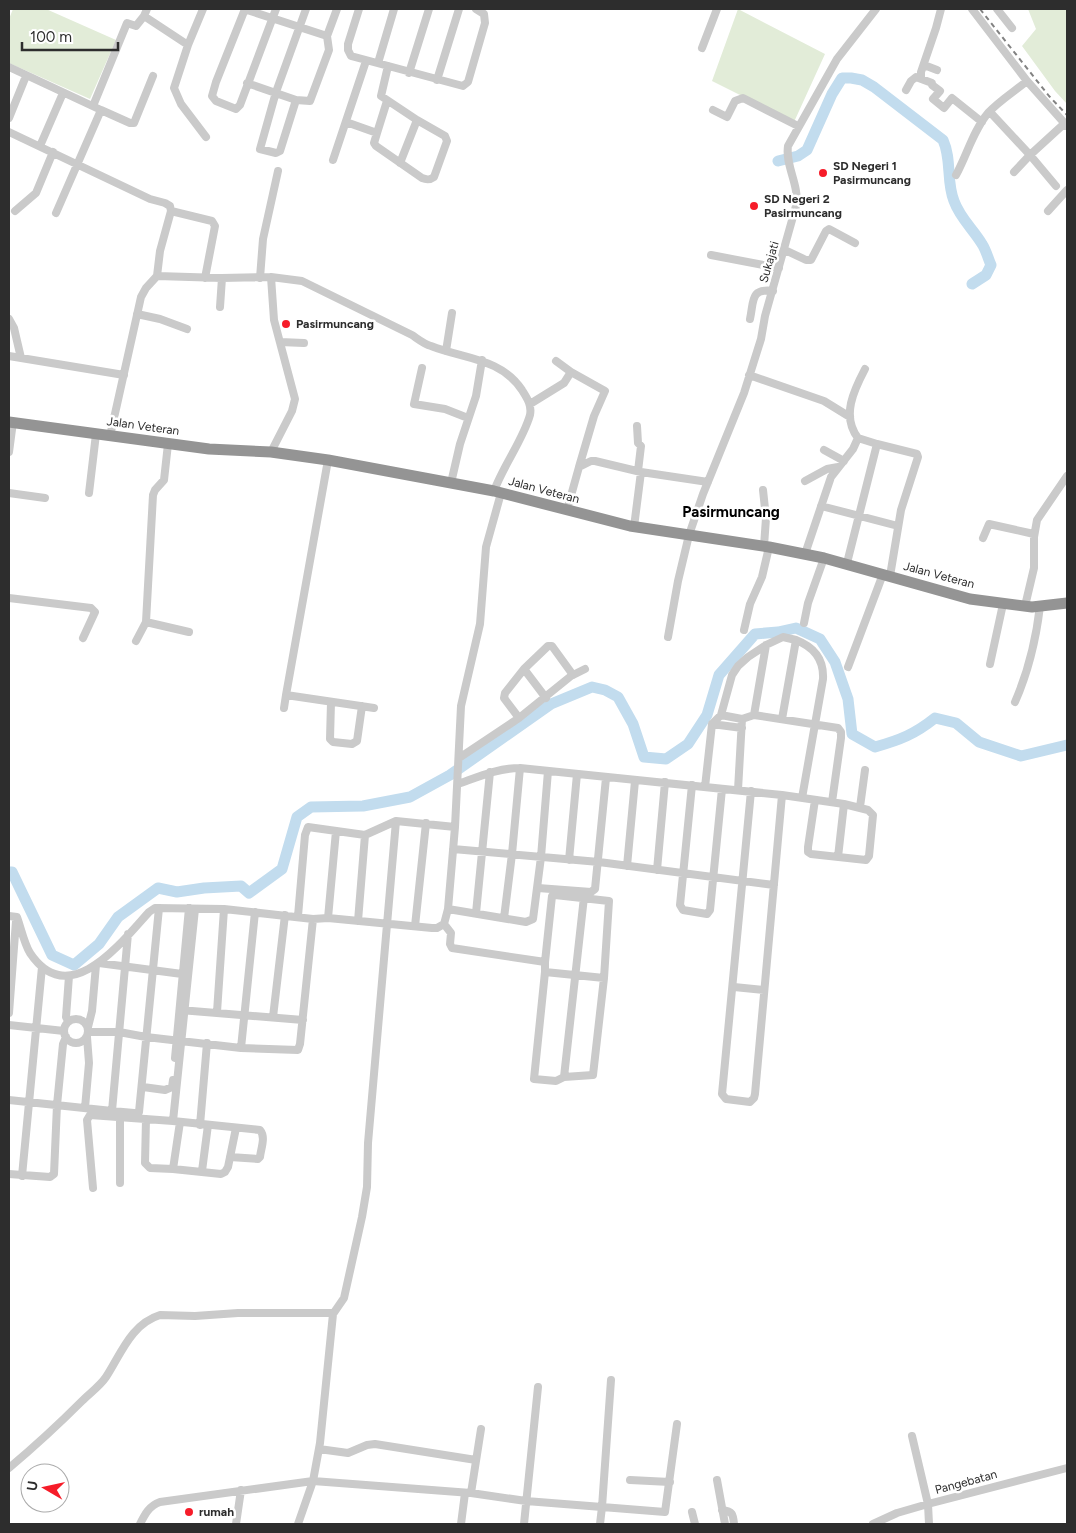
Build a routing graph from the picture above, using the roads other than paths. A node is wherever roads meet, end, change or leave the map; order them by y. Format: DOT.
graph roads {
  1 [pos="203,9"];
  2 [pos="244,9"];
  3 [pos="276,9"];
  4 [pos="306,9"];
  5 [pos="337,9"];
  6 [pos="359,9"];
  7 [pos="394,9"];
  8 [pos="429,9"];
  9 [pos="459,9"];
  10 [pos="476,9"];
  11 [pos="718,9"];
  12 [pos="876,9"];
  13 [pos="941,9"];
  14 [pos="972,9"];
  15 [pos="997,9"];
  16 [pos="145,12"];
  17 [pos="273,18"];
  18 [pos="300,27"];
  19 [pos="1012,28"];
  20 [pos="327,36"];
  21 [pos="188,45"];
  22 [pos="702,48"];
  23 [pos="366,60"];
  24 [pos="378,63"];
  25 [pos="924,65"];
  26 [pos="388,66"];
  27 [pos="9,67"];
  28 [pos="937,70"];
  29 [pos="409,73"];
  30 [pos="26,76"];
  31 [pos="153,76"];
  32 [pos="921,78"];
  33 [pos="437,80"];
  34 [pos="1028,81"];
  35 [pos="247,83"];
  36 [pos="906,90"];
  37 [pos="276,92"];
  38 [pos="63,93"];
  39 [pos="296,100"];
  40 [pos="387,102"];
  41 [pos="97,108"];
  42 [pos="713,110"];
  43 [pos="990,112"];
  44 [pos="9,118"];
  45 [pos="417,120"];
  46 [pos="346,122"];
  47 [pos="982,122"];
  48 [pos="1066,124"];
  49 [pos="798,126"];
  50 [pos="9,132"];
  51 [pos="377,133"];
  52 [pos="206,137"];
  53 [pos="40,146"];
  54 [pos="54,152"];
  55 [pos="1030,155"];
  56 [pos="334,160"];
  57 [pos="400,163"];
  58 [pos="77,164"];
  59 [pos="278,171"];
  60 [pos="1014,172"];
  61 [pos="956,175"];
  62 [pos="1056,186"];
  63 [pos="1067,190"];
  64 [pos="16,211"];
  65 [pos="171,211"];
  66 [pos="1048,211"];
  67 [pos="56,213"];
  68 [pos="855,243"];
  69 [pos="784,250"];
  70 [pos="711,255"];
  71 [pos="779,268"];
  72 [pos="157,276"];
  73 [pos="271,277"];
  74 [pos="205,278"];
  75 [pos="222,278"];
  76 [pos="260,278"];
  77 [pos="773,291"];
  78 [pos="220,307"];
  79 [pos="452,313"];
  80 [pos="137,314"];
  81 [pos="9,319"];
  82 [pos="750,319"];
  83 [pos="187,329"];
  84 [pos="280,342"];
  85 [pos="304,343"];
  86 [pos="446,351"];
  87 [pos="9,356"];
  88 [pos="21,358"];
  89 [pos="482,360"];
  90 [pos="556,361"];
  91 [pos="422,368"];
  92 [pos="864,369"];
  93 [pos="571,372"];
  94 [pos="124,375"];
  95 [pos="749,375"];
  96 [pos="530,404"];
  97 [pos="850,417"];
  98 [pos="468,418"];
  99 [pos="11,422"];
  100 [pos="637,426"];
  101 [pos="96,434"];
  102 [pos="110,436"];
  103 [pos="858,438"];
  104 [pos="168,444"];
  105 [pos="877,444"];
  106 [pos="824,450"];
  107 [pos="9,452"];
  108 [pos="271,452"];
  109 [pos="328,460"];
  110 [pos="841,464"];
  111 [pos="579,467"];
  112 [pos="640,472"];
  113 [pos="1067,476"];
  114 [pos="806,481"];
  115 [pos="708,482"];
  116 [pos="451,483"];
  117 [pos="763,490"];
  118 [pos="497,492"];
  119 [pos="9,493"];
  120 [pos="89,493"];
  121 [pos="45,498"];
  122 [pos="821,506"];
  123 [pos="567,510"];
  124 [pos="858,517"];
  125 [pos="898,526"];
  126 [pos="634,527"];
  127 [pos="1034,534"];
  128 [pos="689,535"];
  129 [pos="983,538"];
  130 [pos="766,546"];
  131 [pos="805,554"];
  132 [pos="824,558"];
  133 [pos="847,563"];
  134 [pos="887,575"];
  135 [pos="9,598"];
  136 [pos="1067,603"];
  137 [pos="1003,604"];
  138 [pos="1025,606"];
  139 [pos="1040,606"];
  140 [pos="146,622"];
  141 [pos="804,623"];
  142 [pos="744,630"];
  143 [pos="189,632"];
  144 [pos="668,637"];
  145 [pos="82,638"];
  146 [pos="796,640"];
  147 [pos="136,641"];
  148 [pos="766,645"];
  149 [pos="990,664"];
  150 [pos="848,668"];
  151 [pos="524,669"];
  152 [pos="584,669"];
  153 [pos="573,675"];
  154 [pos="286,695"];
  155 [pos="546,698"];
  156 [pos="331,702"];
  157 [pos="1015,702"];
  158 [pos="362,706"];
  159 [pos="284,708"];
  160 [pos="374,708"];
  161 [pos="721,715"];
  162 [pos="754,715"];
  163 [pos="519,718"];
  164 [pos="782,719"];
  165 [pos="742,723"];
  166 [pos="815,723"];
  167 [pos="712,724"];
  168 [pos="459,759"];
  169 [pos="520,768"];
  170 [pos="865,770"];
  171 [pos="548,771"];
  172 [pos="490,772"];
  173 [pos="577,774"];
  174 [pos="606,778"];
  175 [pos="458,781"];
  176 [pos="635,781"];
  177 [pos="665,782"];
  178 [pos="692,785"];
  179 [pos="705,787"];
  180 [pos="722,788"];
  181 [pos="738,790"];
  182 [pos="751,791"];
  183 [pos="782,795"];
  184 [pos="802,798"];
  185 [pos="815,800"];
  186 [pos="832,802"];
  187 [pos="844,804"];
  188 [pos="860,807"];
  189 [pos="396,821"];
  190 [pos="426,823"];
  191 [pos="455,827"];
  192 [pos="336,831"];
  193 [pos="365,835"];
  194 [pos="453,849"];
  195 [pos="483,852"];
  196 [pos="512,854"];
  197 [pos="541,857"];
  198 [pos="838,857"];
  199 [pos="569,860"];
  200 [pos="599,862"];
  201 [pos="627,866"];
  202 [pos="656,870"];
  203 [pos="684,873"];
  204 [pos="714,877"];
  205 [pos="744,880"];
  206 [pos="774,885"];
  207 [pos="538,888"];
  208 [pos="584,897"];
  209 [pos="159,908"];
  210 [pos="192,909"];
  211 [pos="224,909"];
  212 [pos="448,909"];
  213 [pos="255,912"];
  214 [pos="476,913"];
  215 [pos="285,915"];
  216 [pos="13,916"];
  217 [pos="298,916"];
  218 [pos="328,918"];
  219 [pos="504,918"];
  220 [pos="313,919"];
  221 [pos="358,921"];
  222 [pos="386,924"];
  223 [pos="444,924"];
  224 [pos="415,926"];
  225 [pos="128,934"];
  226 [pos="545,962"];
  227 [pos="98,964"];
  228 [pos="125,966"];
  229 [pos="42,967"];
  230 [pos="153,971"];
  231 [pos="544,972"];
  232 [pos="182,974"];
  233 [pos="574,975"];
  234 [pos="69,976"];
  235 [pos="604,978"];
  236 [pos="734,987"];
  237 [pos="764,990"];
  238 [pos="182,1010"];
  239 [pos="217,1012"];
  240 [pos="9,1013"];
  241 [pos="244,1014"];
  242 [pos="273,1017"];
  243 [pos="303,1020"];
  244 [pos="68,1022"];
  245 [pos="9,1025"];
  246 [pos="35,1028"];
  247 [pos="88,1032"];
  248 [pos="119,1032"];
  249 [pos="65,1034"];
  250 [pos="146,1037"];
  251 [pos="179,1040"];
  252 [pos="206,1043"];
  253 [pos="241,1048"];
  254 [pos="564,1077"];
  255 [pos="143,1086"];
  256 [pos="146,1095"];
  257 [pos="9,1100"];
  258 [pos="30,1103"];
  259 [pos="57,1105"];
  260 [pos="85,1108"];
  261 [pos="112,1111"];
  262 [pos="120,1118"];
  263 [pos="144,1119"];
  264 [pos="177,1122"];
  265 [pos="204,1125"];
  266 [pos="236,1128"];
  267 [pos="230,1157"];
  268 [pos="173,1168"];
  269 [pos="202,1171"];
  270 [pos="9,1174"];
  271 [pos="22,1176"];
  272 [pos="120,1183"];
  273 [pos="92,1188"];
  274 [pos="333,1315"];
  275 [pos="611,1380"];
  276 [pos="538,1387"];
  277 [pos="677,1424"];
  278 [pos="481,1428"];
  279 [pos="912,1436"];
  280 [pos="319,1449"];
  281 [pos="476,1460"];
  282 [pos="9,1468"];
  283 [pos="1067,1468"];
  284 [pos="630,1480"];
  285 [pos="717,1480"];
  286 [pos="313,1481"];
  287 [pos="670,1482"];
  288 [pos="241,1490"];
  289 [pos="468,1493"];
  290 [pos="526,1501"];
  291 [pos="928,1504"];
  292 [pos="602,1507"];
  293 [pos="722,1510"];
  294 [pos="692,1512"];
  295 [pos="140,1524"];
  296 [pos="236,1524"];
  297 [pos="298,1524"];
  298 [pos="461,1524"];
  299 [pos="524,1524"];
  300 [pos="600,1524"];
  301 [pos="695,1524"];
  302 [pos="725,1524"];
  303 [pos="734,1524"];
  304 [pos="874,1524"];
  305 [pos="929,1524"];
  1 -- 21 [label="street"];
  2 -- 17 [label="street"];
  2 -- 35 [label="street"];
  3 -- 17 [label="street"];
  4 -- 18 [label="street"];
  5 -- 20 [label="street"];
  6 -- 23 [label="street"];
  7 -- 24 [label="street"];
  8 -- 29 [label="street"];
  9 -- 33 [label="street"];
  10 -- 33 [label="street"];
  11 -- 22 [label="street"];
  12 -- 49 [label="street, Sukajati"];
  13 -- 25 [label="street"];
  14 -- 34 [label="street"];
  15 -- 19 [label="street"];
  16 -- 21 [label="street"];
  16 -- 41 [label="street"];
  17 -- 18 [label="street"];
  17 -- 35 [label="street"];
  18 -- 20 [label="street"];
  18 -- 37 [label="street"];
  20 -- 39 [label="street"];
  21 -- 52 [label="street"];
  23 -- 24 [label="street"];
  23 -- 46 [label="street"];
  24 -- 26 [label="street"];
  25 -- 28 [label="street"];
  25 -- 32 [label="street"];
  26 -- 29 [label="street"];
  26 -- 40 [label="street"];
  27 -- 30 [label="street"];
  29 -- 33 [label="street"];
  30 -- 38 [label="street"];
  30 -- 44 [label="street"];
  31 -- 41 [label="street"];
  32 -- 36 [label="street"];
  32 -- 47 [label="street"];
  34 -- 43 [label="street"];
  34 -- 48 [label="street"];
  35 -- 37 [label="street"];
  37 -- 39 [label="street"];
  37 -- 39 [label="street"];
  38 -- 41 [label="street"];
  38 -- 53 [label="street"];
  40 -- 45 [label="street"];
  40 -- 51 [label="street"];
  41 -- 58 [label="street"];
  42 -- 49 [label="street"];
  43 -- 47 [label="street"];
  43 -- 55 [label="street"];
  45 -- 57 [label="street"];
  45 -- 57 [label="street"];
  46 -- 51 [label="street"];
  46 -- 56 [label="street"];
  47 -- 61 [label="street"];
  48 -- 55 [label="street"];
  49 -- 69 [label="street, Sukajati"];
  50 -- 53 [label="street"];
  51 -- 57 [label="street"];
  53 -- 54 [label="street"];
  54 -- 58 [label="street"];
  54 -- 64 [label="street"];
  55 -- 60 [label="street"];
  55 -- 62 [label="street"];
  58 -- 65 [label="street"];
  58 -- 67 [label="street"];
  59 -- 76 [label="street"];
  63 -- 66 [label="street"];
  65 -- 72 [label="street"];
  65 -- 74 [label="street"];
  68 -- 69 [label="street"];
  69 -- 71 [label="street, Sukajati"];
  70 -- 71 [label="street"];
  71 -- 77 [label="street, Sukajati"];
  72 -- 74 [label="street"];
  72 -- 80 [label="street"];
  73 -- 76 [label="street"];
  73 -- 84 [label="street"];
  73 -- 86 [label="street"];
  74 -- 75 [label="street"];
  75 -- 76 [label="street"];
  75 -- 78 [label="street"];
  77 -- 82 [label="street"];
  77 -- 95 [label="street, Sukajati"];
  79 -- 86 [label="street"];
  80 -- 83 [label="street"];
  80 -- 94 [label="street"];
  81 -- 88 [label="street"];
  84 -- 85 [label="street"];
  84 -- 108 [label="street"];
  86 -- 89 [label="street"];
  87 -- 88 [label="street"];
  88 -- 94 [label="street"];
  89 -- 96 [label="street"];
  89 -- 98 [label="street"];
  90 -- 93 [label="street"];
  91 -- 98 [label="street"];
  92 -- 97 [label="street"];
  93 -- 96 [label="street"];
  93 -- 111 [label="street"];
  94 -- 102 [label="street"];
  95 -- 97 [label="street"];
  95 -- 115 [label="street, Sukajati"];
  96 -- 118 [label="street"];
  97 -- 103 [label="street"];
  98 -- 116 [label="street"];
  99 -- 101 [label="highway, Jalan Veteran"];
  99 -- 107 [label="street"];
  100 -- 112 [label="street"];
  101 -- 102 [label="highway, Jalan Veteran"];
  101 -- 120 [label="street"];
  102 -- 104 [label="highway, Jalan Veteran"];
  103 -- 105 [label="street"];
  103 -- 110 [label="street"];
  104 -- 108 [label="highway, Jalan Veteran"];
  104 -- 140 [label="street"];
  105 -- 124 [label="street"];
  105 -- 125 [label="street"];
  106 -- 110 [label="street"];
  108 -- 109 [label="highway, Jalan Veteran"];
  109 -- 116 [label="highway, Jalan Veteran"];
  109 -- 154 [label="street"];
  110 -- 114 [label="street"];
  110 -- 122 [label="street"];
  111 -- 112 [label="street"];
  111 -- 123 [label="street"];
  112 -- 115 [label="street"];
  112 -- 126 [label="street"];
  113 -- 127 [label="street"];
  115 -- 128 [label="street, Sukajati"];
  116 -- 118 [label="highway, Jalan Veteran"];
  117 -- 130 [label="street"];
  118 -- 123 [label="highway, Jalan Veteran"];
  118 -- 168 [label="street"];
  119 -- 121 [label="street"];
  122 -- 124 [label="street"];
  122 -- 131 [label="street"];
  123 -- 126 [label="highway, Jalan Veteran"];
  124 -- 125 [label="street"];
  124 -- 133 [label="street"];
  125 -- 134 [label="street"];
  126 -- 128 [label="highway, Jalan Veteran"];
  127 -- 129 [label="street"];
  127 -- 138 [label="street"];
  128 -- 130 [label="highway, Jalan Veteran"];
  128 -- 144 [label="street, Sukajati"];
  130 -- 131 [label="highway, Jalan Veteran"];
  130 -- 142 [label="street"];
  131 -- 132 [label="highway, Jalan Veteran"];
  132 -- 133 [label="highway, Jalan Veteran"];
  132 -- 141 [label="street"];
  133 -- 134 [label="highway, Jalan Veteran"];
  134 -- 137 [label="highway, Jalan Veteran"];
  134 -- 150 [label="street"];
  135 -- 145 [label="street"];
  136 -- 139 [label="highway, Jalan Veteran"];
  137 -- 138 [label="highway, Jalan Veteran"];
  137 -- 149 [label="street"];
  138 -- 139 [label="highway, Jalan Veteran"];
  139 -- 157 [label="street"];
  140 -- 143 [label="street"];
  140 -- 147 [label="street"];
  146 -- 148 [label="street"];
  146 -- 164 [label="street"];
  146 -- 166 [label="street"];
  148 -- 161 [label="street"];
  148 -- 162 [label="street"];
  151 -- 153 [label="street"];
  151 -- 155 [label="street"];
  151 -- 163 [label="street"];
  152 -- 153 [label="street"];
  153 -- 155 [label="street"];
  154 -- 156 [label="street"];
  154 -- 159 [label="street"];
  155 -- 163 [label="street"];
  156 -- 158 [label="street"];
  156 -- 158 [label="street"];
  158 -- 160 [label="street"];
  161 -- 165 [label="street"];
  161 -- 167 [label="street"];
  162 -- 164 [label="street"];
  162 -- 165 [label="street"];
  163 -- 168 [label="street"];
  164 -- 166 [label="street"];
  165 -- 167 [label="street"];
  165 -- 181 [label="street"];
  166 -- 184 [label="street"];
  166 -- 186 [label="street"];
  167 -- 179 [label="street"];
  168 -- 175 [label="street"];
  169 -- 171 [label="street"];
  169 -- 172 [label="street"];
  169 -- 196 [label="street"];
  170 -- 188 [label="street"];
  171 -- 173 [label="street"];
  171 -- 197 [label="street"];
  172 -- 175 [label="street"];
  172 -- 195 [label="street"];
  173 -- 174 [label="street"];
  173 -- 199 [label="street"];
  174 -- 176 [label="street"];
  174 -- 200 [label="street"];
  175 -- 191 [label="street"];
  176 -- 177 [label="street"];
  176 -- 201 [label="street"];
  177 -- 178 [label="street"];
  177 -- 202 [label="street"];
  178 -- 179 [label="street"];
  178 -- 203 [label="street"];
  179 -- 180 [label="street"];
  180 -- 181 [label="street"];
  180 -- 204 [label="street"];
  181 -- 182 [label="street"];
  182 -- 183 [label="street"];
  182 -- 205 [label="street"];
  183 -- 184 [label="street"];
  183 -- 206 [label="street"];
  184 -- 185 [label="street"];
  185 -- 186 [label="street"];
  185 -- 198 [label="street"];
  186 -- 187 [label="street"];
  187 -- 188 [label="street"];
  187 -- 198 [label="street"];
  188 -- 198 [label="street"];
  189 -- 190 [label="street"];
  189 -- 193 [label="street"];
  189 -- 222 [label="street"];
  190 -- 191 [label="street"];
  190 -- 224 [label="street"];
  191 -- 194 [label="street"];
  192 -- 193 [label="street"];
  192 -- 217 [label="street"];
  192 -- 218 [label="street"];
  193 -- 221 [label="street"];
  194 -- 195 [label="street"];
  194 -- 212 [label="street"];
  195 -- 196 [label="street"];
  195 -- 214 [label="street"];
  196 -- 197 [label="street"];
  196 -- 219 [label="street"];
  197 -- 199 [label="street"];
  197 -- 207 [label="street"];
  199 -- 200 [label="street"];
  200 -- 201 [label="street"];
  200 -- 207 [label="street"];
  201 -- 202 [label="street"];
  202 -- 203 [label="street"];
  203 -- 204 [label="street"];
  203 -- 204 [label="street"];
  204 -- 205 [label="street"];
  205 -- 206 [label="street"];
  205 -- 236 [label="street"];
  206 -- 237 [label="street"];
  207 -- 219 [label="street"];
  208 -- 226 [label="street"];
  208 -- 233 [label="street"];
  208 -- 235 [label="street"];
  209 -- 210 [label="street"];
  209 -- 225 [label="street"];
  209 -- 230 [label="street"];
  210 -- 211 [label="street"];
  210 -- 232 [label="street"];
  210 -- 238 [label="street"];
  211 -- 213 [label="street"];
  211 -- 239 [label="street"];
  212 -- 214 [label="street"];
  212 -- 223 [label="street"];
  213 -- 215 [label="street"];
  213 -- 241 [label="street"];
  214 -- 219 [label="street"];
  215 -- 217 [label="street"];
  215 -- 242 [label="street"];
  216 -- 229 [label="street"];
  216 -- 240 [label="street"];
  217 -- 220 [label="street"];
  218 -- 220 [label="street"];
  218 -- 221 [label="street"];
  220 -- 243 [label="street"];
  221 -- 222 [label="street"];
  222 -- 224 [label="street"];
  222 -- 274 [label="street"];
  223 -- 224 [label="street"];
  223 -- 226 [label="street"];
  225 -- 227 [label="street"];
  225 -- 228 [label="street"];
  226 -- 231 [label="street"];
  227 -- 228 [label="street"];
  227 -- 234 [label="street"];
  227 -- 247 [label="street"];
  228 -- 230 [label="street"];
  228 -- 248 [label="street"];
  229 -- 234 [label="street"];
  229 -- 246 [label="street"];
  230 -- 232 [label="street"];
  230 -- 250 [label="street"];
  231 -- 233 [label="street"];
  231 -- 254 [label="street"];
  232 -- 238 [label="street"];
  233 -- 235 [label="street"];
  233 -- 254 [label="street"];
  234 -- 244 [label="street"];
  235 -- 254 [label="street"];
  236 -- 237 [label="street"];
  236 -- 237 [label="street"];
  238 -- 239 [label="street"];
  238 -- 251 [label="street"];
  239 -- 241 [label="street"];
  241 -- 242 [label="street"];
  241 -- 253 [label="street"];
  242 -- 243 [label="street"];
  243 -- 253 [label="street"];
  244 -- 247 [label="street"];
  244 -- 249 [label="street"];
  245 -- 246 [label="street"];
  246 -- 249 [label="street"];
  246 -- 258 [label="street"];
  247 -- 248 [label="street"];
  247 -- 249 [label="street"];
  247 -- 260 [label="street"];
  248 -- 250 [label="street"];
  248 -- 261 [label="street"];
  249 -- 259 [label="street"];
  250 -- 251 [label="street"];
  250 -- 255 [label="street"];
  251 -- 252 [label="street"];
  251 -- 255 [label="street"];
  251 -- 264 [label="street"];
  252 -- 253 [label="street"];
  252 -- 265 [label="street"];
  255 -- 261 [label="street"];
  256 -- 263 [label="street"];
  257 -- 258 [label="street"];
  258 -- 259 [label="street"];
  258 -- 271 [label="street"];
  259 -- 260 [label="street"];
  259 -- 271 [label="street"];
  260 -- 261 [label="street"];
  262 -- 263 [label="street"];
  262 -- 272 [label="street"];
  262 -- 273 [label="street"];
  263 -- 264 [label="street"];
  263 -- 268 [label="street"];
  264 -- 265 [label="street"];
  264 -- 268 [label="street"];
  265 -- 266 [label="street"];
  265 -- 269 [label="street"];
  266 -- 267 [label="street"];
  266 -- 267 [label="street"];
  267 -- 269 [label="street"];
  268 -- 269 [label="street"];
  270 -- 271 [label="street"];
  274 -- 280 [label="street"];
  274 -- 282 [label="street"];
  275 -- 292 [label="street"];
  276 -- 290 [label="street"];
  277 -- 287 [label="street"];
  278 -- 281 [label="street"];
  279 -- 291 [label="street"];
  280 -- 281 [label="street"];
  280 -- 286 [label="street"];
  281 -- 289 [label="street"];
  283 -- 291 [label="street, Pangebatan"];
  284 -- 287 [label="street"];
  285 -- 293 [label="street"];
  286 -- 288 [label="street"];
  286 -- 289 [label="street"];
  286 -- 297 [label="street"];
  287 -- 292 [label="street"];
  288 -- 295 [label="street"];
  288 -- 296 [label="street"];
  289 -- 290 [label="street"];
  289 -- 298 [label="street"];
  290 -- 292 [label="street"];
  290 -- 299 [label="street"];
  291 -- 304 [label="street, Pangebatan"];
  291 -- 305 [label="street"];
  292 -- 300 [label="street"];
  293 -- 302 [label="street"];
  293 -- 303 [label="street"];
  294 -- 301 [label="street"];
}
